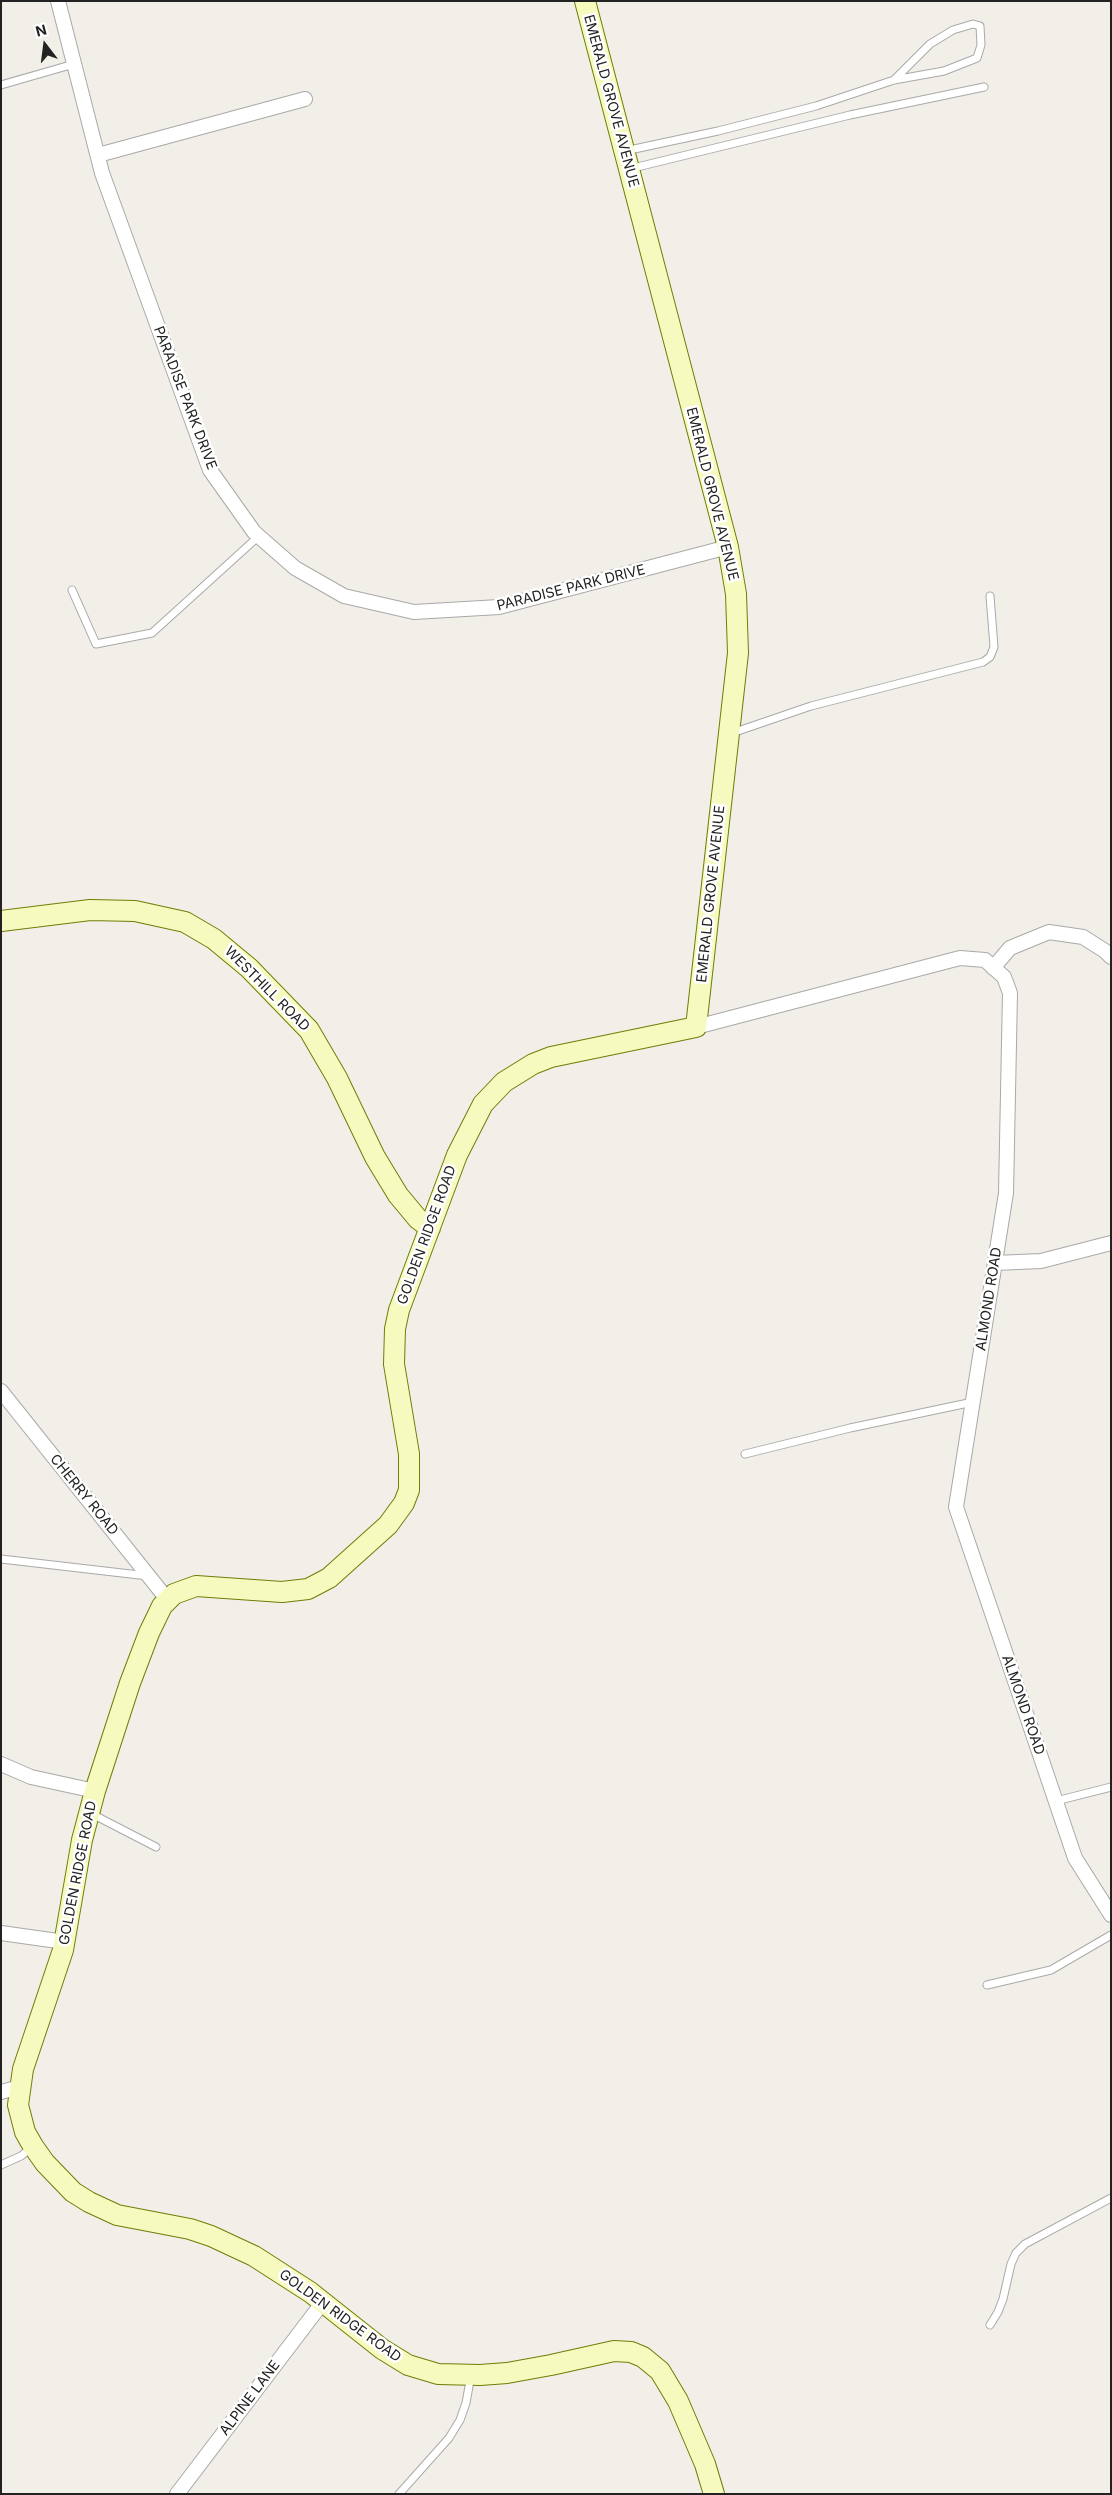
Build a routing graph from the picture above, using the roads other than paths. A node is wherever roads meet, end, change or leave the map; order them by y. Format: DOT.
graph roads {
  1 [pos="58,1"];
  2 [pos="585,1"];
  3 [pos="74,64"];
  4 [pos="894,80"];
  5 [pos="1,85"];
  6 [pos="984,87"];
  7 [pos="305,99"];
  8 [pos="98,155"];
  9 [pos="627,160"];
  10 [pos="259,536"];
  11 [pos="728,547"];
  12 [pos="72,590"];
  13 [pos="990,596"];
  14 [pos="729,734"];
  15 [pos="1,921"];
  16 [pos="1111,958"];
  17 [pos="993,968"];
  18 [pos="696,1027"];
  19 [pos="430,1228"];
  20 [pos="1111,1243"];
  21 [pos="995,1263"];
  22 [pos="1,1391"];
  23 [pos="973,1402"];
  24 [pos="745,1454"];
  25 [pos="1,1559"];
  26 [pos="148,1576"];
  27 [pos="167,1599"];
  28 [pos="1,1764"];
  29 [pos="1111,1787"];
  30 [pos="95,1791"];
  31 [pos="1056,1801"];
  32 [pos="89,1813"];
  33 [pos="156,1847"];
  34 [pos="1111,1915"];
  35 [pos="1,1933"];
  36 [pos="1111,1935"];
  37 [pos="65,1942"];
  38 [pos="987,1985"];
  39 [pos="10,2089"];
  40 [pos="33,2146"];
  41 [pos="1,2165"];
  42 [pos="1111,2198"];
  43 [pos="323,2302"];
  44 [pos="990,2325"];
  45 [pos="471,2375"];
  46 [pos="177,2494"];
  47 [pos="399,2494"];
  48 [pos="714,2494"];
  1 -- 3 [label="street, PARADISE PARK DRIVE"];
  2 -- 9 [label="street, EMERALD GROVE AVENUE"];
  3 -- 5 [label="lane"];
  3 -- 8 [label="street, PARADISE PARK DRIVE"];
  4 -- 4 [label="lane"];
  4 -- 9 [label="lane"];
  6 -- 9 [label="lane"];
  7 -- 8 [label="street"];
  8 -- 10 [label="street, PARADISE PARK DRIVE"];
  9 -- 11 [label="street, EMERALD GROVE AVENUE"];
  10 -- 11 [label="street, PARADISE PARK DRIVE"];
  10 -- 12 [label="lane"];
  11 -- 14 [label="street, EMERALD GROVE AVENUE"];
  13 -- 14 [label="lane"];
  14 -- 18 [label="street, EMERALD GROVE AVENUE"];
  15 -- 19 [label="street, WESTHILL ROAD"];
  16 -- 17 [label="street"];
  17 -- 18 [label="street, ALMOND ROAD"];
  17 -- 21 [label="street, ALMOND ROAD"];
  18 -- 19 [label="street, GOLDEN RIDGE ROAD"];
  19 -- 27 [label="street, GOLDEN RIDGE ROAD"];
  20 -- 21 [label="street"];
  21 -- 23 [label="street, ALMOND ROAD"];
  22 -- 26 [label="street, CHERRY ROAD"];
  23 -- 24 [label="lane"];
  23 -- 31 [label="street, ALMOND ROAD"];
  25 -- 26 [label="lane"];
  26 -- 27 [label="street, CHERRY ROAD"];
  27 -- 30 [label="street, GOLDEN RIDGE ROAD"];
  28 -- 30 [label="street"];
  29 -- 31 [label="lane"];
  30 -- 32 [label="street, GOLDEN RIDGE ROAD"];
  31 -- 34 [label="street, ALMOND ROAD"];
  32 -- 33 [label="lane"];
  32 -- 37 [label="street, GOLDEN RIDGE ROAD"];
  35 -- 37 [label="street"];
  36 -- 38 [label="lane"];
  37 -- 39 [label="street, GOLDEN RIDGE ROAD"];
  39 -- 40 [label="street, GOLDEN RIDGE ROAD"];
  40 -- 41 [label="lane"];
  40 -- 43 [label="street, GOLDEN RIDGE ROAD"];
  42 -- 44 [label="lane"];
  43 -- 45 [label="street, GOLDEN RIDGE ROAD"];
  43 -- 46 [label="street, ALPINE LANE"];
  45 -- 47 [label="lane"];
  45 -- 48 [label="street, GOLDEN RIDGE ROAD"];
}
